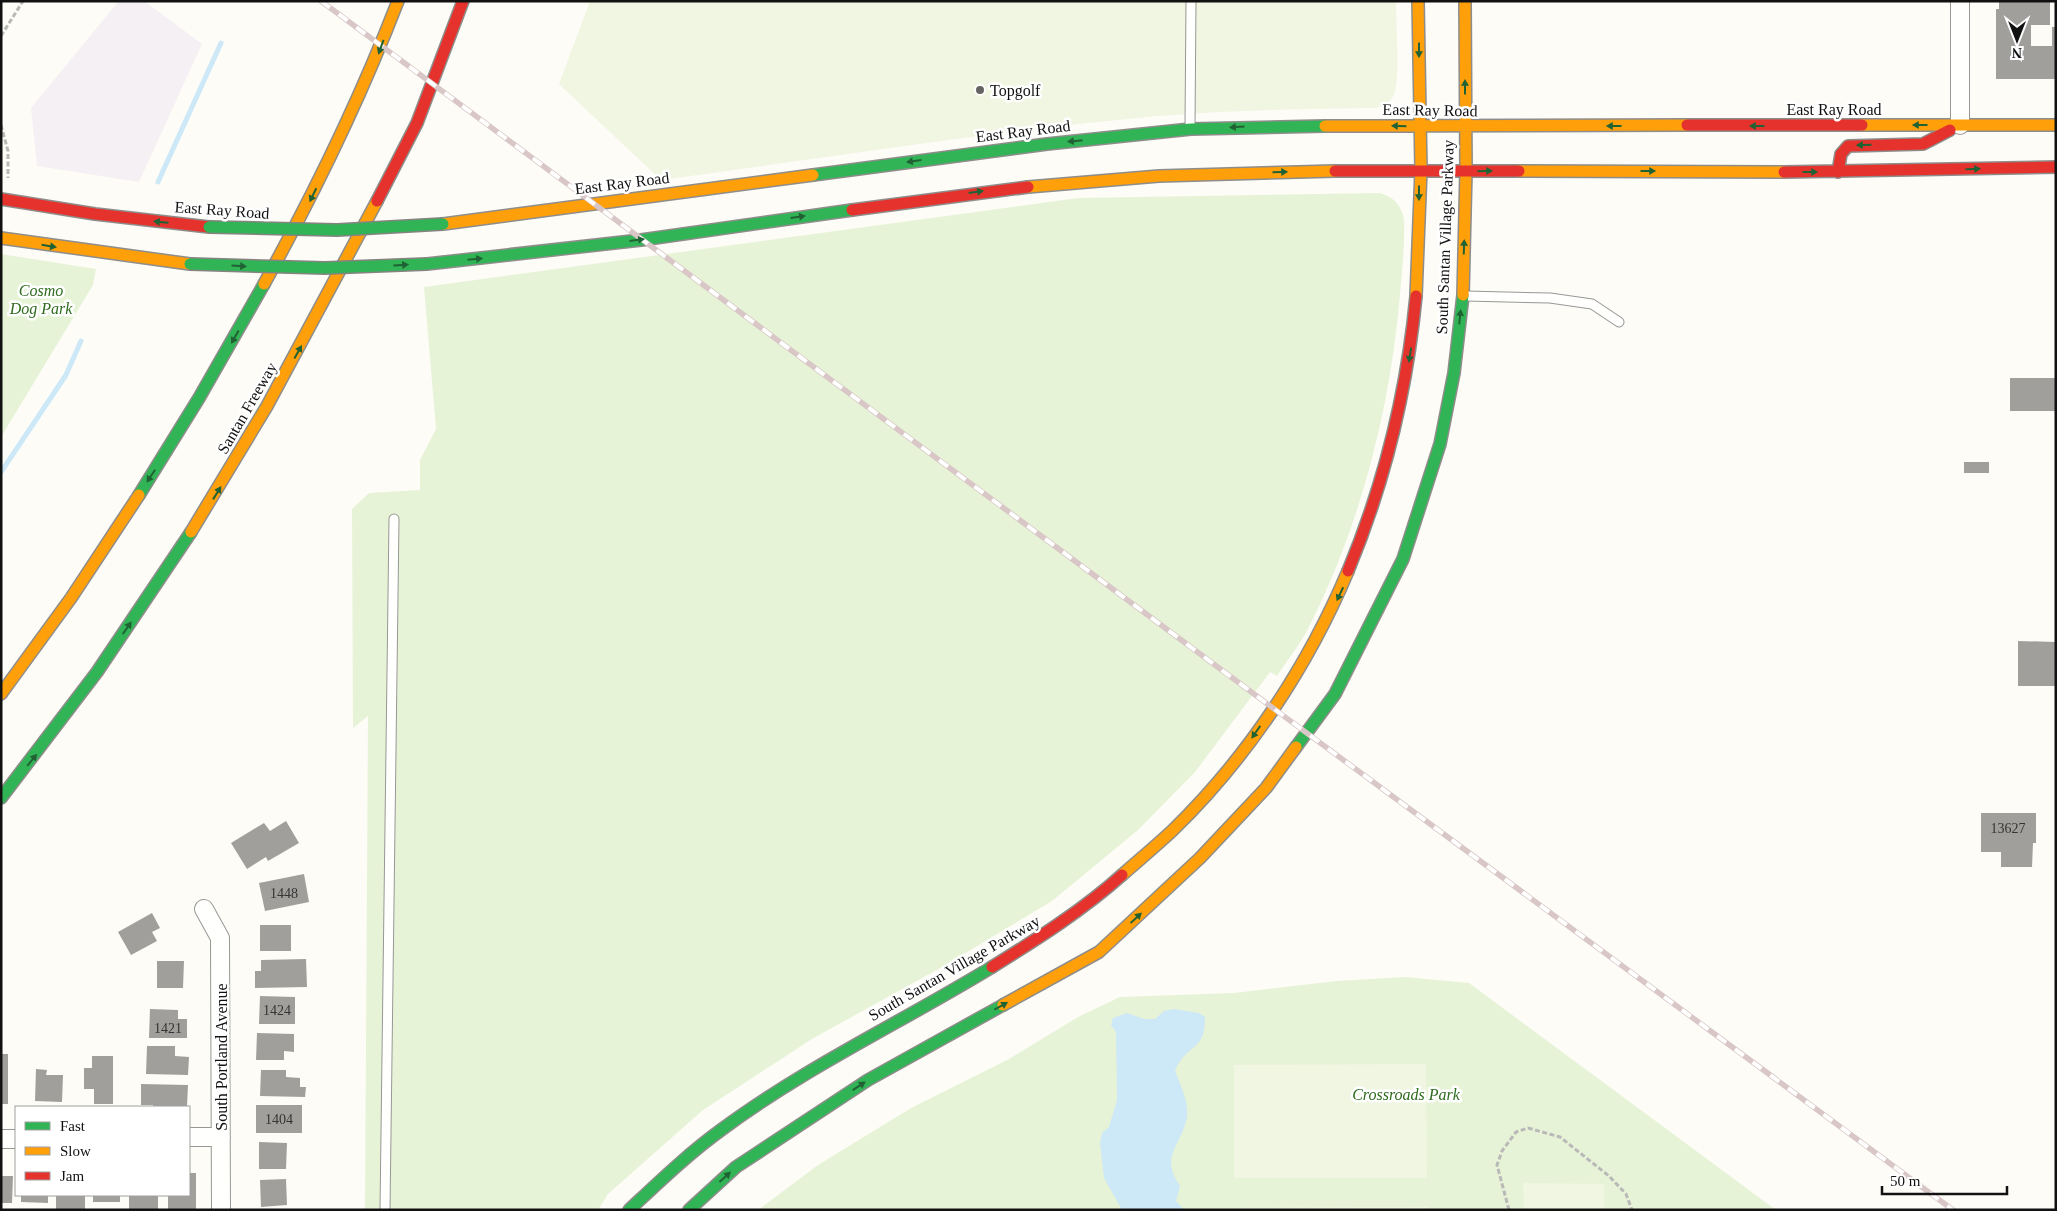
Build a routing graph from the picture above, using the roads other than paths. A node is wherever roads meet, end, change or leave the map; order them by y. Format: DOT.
graph roads {
  1 [pos="398,1"];
  2 [pos="463,1"];
  3 [pos="1191,1"];
  4 [pos="1418,1"];
  5 [pos="1465,1"];
  6 [pos="1960,1"];
  7 [pos="1960,125"];
  8 [pos="2056,125"];
  9 [pos="1419,126"];
  10 [pos="1465,127"];
  11 [pos="1191,129"];
  12 [pos="2056,166"];
  13 [pos="1419,170"];
  14 [pos="1466,171"];
  15 [pos="1838,172"];
  16 [pos="1,199"];
  17 [pos="1,238"];
  18 [pos="1463,296"];
  19 [pos="1619,322"];
  20 [pos="394,519"];
  21 [pos="1,694"];
  22 [pos="1,798"];
  23 [pos="204,908"];
  24 [pos="190,1137"];
  25 [pos="221,1137"];
  26 [pos="15,1138"];
  27 [pos="1,1139"];
  28 [pos="221,1210"];
  29 [pos="385,1210"];
  30 [pos="629,1210"];
  31 [pos="689,1210"];
  1 -- 21 [label="main road, one-way"];
  22 -- 2 [label="main road, Santan Freeway, one-way"];
  3 -- 11 [label="lane"];
  4 -- 9 [label="main road, South Santan Village Parkway, one-way"];
  10 -- 5 [label="main road, South Santan Village Parkway, one-way"];
  6 -- 7 [label="street"];
  7 -- 8 [label="main road, East Ray Road"];
  7 -- 10 [label="main road, East Ray Road, one-way"];
  7 -- 15 [label="main road, one-way"];
  9 -- 10 [label="main road, East Ray Road"];
  9 -- 11 [label="main road, East Ray Road, one-way"];
  9 -- 13 [label="main road, South Santan Village Parkway"];
  10 -- 14 [label="main road, South Santan Village Parkway"];
  11 -- 16 [label="main road, East Ray Road, one-way, bridge"];
  15 -- 12 [label="main road, one-way"];
  13 -- 14 [label="main road"];
  17 -- 13 [label="main road, one-way, bridge"];
  13 -- 30 [label="main road, South Santan Village Parkway, one-way"];
  14 -- 15 [label="main road, one-way"];
  18 -- 14 [label="main road, South Santan Village Parkway, one-way"];
  18 -- 19 [label="lane"];
  31 -- 18 [label="main road, South Santan Village Parkway, one-way"];
  20 -- 29 [label="lane"];
  23 -- 25 [label="street, South Portland Avenue"];
  24 -- 25 [label="street"];
  25 -- 28 [label="street, South Portland Avenue"];
  26 -- 27 [label="street"];
}
